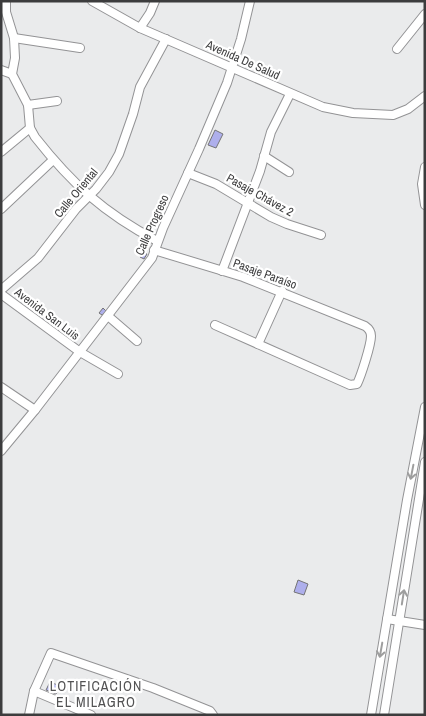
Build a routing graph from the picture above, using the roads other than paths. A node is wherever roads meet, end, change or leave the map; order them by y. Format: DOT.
graph roads {
  1 [pos="6,1"];
  2 [pos="92,1"];
  3 [pos="155,1"];
  4 [pos="250,1"];
  5 [pos="425,14"];
  6 [pos="140,28"];
  7 [pos="14,38"];
  8 [pos="166,39"];
  9 [pos="80,48"];
  10 [pos="397,49"];
  11 [pos="232,68"];
  12 [pos="1,70"];
  13 [pos="12,74"];
  14 [pos="290,94"];
  15 [pos="425,96"];
  16 [pos="57,101"];
  17 [pos="28,105"];
  18 [pos="30,128"];
  19 [pos="1,152"];
  20 [pos="264,156"];
  21 [pos="53,160"];
  22 [pos="425,167"];
  23 [pos="289,172"];
  24 [pos="188,173"];
  25 [pos="90,196"];
  26 [pos="248,202"];
  27 [pos="425,205"];
  28 [pos="1,209"];
  29 [pos="322,235"];
  30 [pos="157,241"];
  31 [pos="154,250"];
  32 [pos="222,271"];
  33 [pos="282,291"];
  34 [pos="1,292"];
  35 [pos="108,316"];
  36 [pos="215,325"];
  37 [pos="137,341"];
  38 [pos="258,344"];
  39 [pos="80,352"];
  40 [pos="118,374"];
  41 [pos="1,387"];
  42 [pos="425,407"];
  43 [pos="35,410"];
  44 [pos="1,451"];
  45 [pos="425,462"];
  46 [pos="407,500"];
  47 [pos="421,502"];
  48 [pos="387,619"];
  49 [pos="399,620"];
  50 [pos="425,625"];
  51 [pos="34,691"];
  52 [pos="29,715"];
  53 [pos="91,715"];
  54 [pos="213,715"];
  55 [pos="371,715"];
  56 [pos="384,715"];
  1 -- 7 [label="street"];
  2 -- 6 [label="street, Avenida De Salud"];
  3 -- 6 [label="street"];
  4 -- 11 [label="street, Calle Progreso"];
  5 -- 10 [label="street"];
  6 -- 8 [label="street, Avenida De Salud"];
  7 -- 9 [label="street"];
  7 -- 13 [label="street"];
  8 -- 11 [label="street, Avenida De Salud"];
  8 -- 25 [label="street, Calle Oriental"];
  11 -- 14 [label="street, Avenida De Salud"];
  11 -- 24 [label="street, Calle Progreso"];
  12 -- 13 [label="street"];
  13 -- 17 [label="street"];
  14 -- 15 [label="street, Avenida De Salud"];
  14 -- 20 [label="street"];
  16 -- 17 [label="street"];
  17 -- 18 [label="street"];
  18 -- 19 [label="street"];
  18 -- 21 [label="street"];
  20 -- 23 [label="street"];
  20 -- 26 [label="street"];
  21 -- 25 [label="street"];
  21 -- 28 [label="street"];
  22 -- 27 [label="street"];
  24 -- 26 [label="street, Pasaje Chávez 2"];
  24 -- 30 [label="street, Calle Progreso"];
  25 -- 30 [label="street"];
  25 -- 34 [label="street, Calle Oriental"];
  26 -- 29 [label="street, Pasaje Chávez 2"];
  26 -- 32 [label="street"];
  30 -- 31 [label="street, Calle Progreso"];
  31 -- 32 [label="street, Pasaje Paraíso"];
  31 -- 35 [label="street, Calle Progreso"];
  32 -- 33 [label="street, Pasaje Paraíso"];
  33 -- 38 [label="street"];
  33 -- 38 [label="street, Pasaje Paraíso"];
  34 -- 39 [label="street, Avenida San Luis"];
  35 -- 37 [label="street"];
  35 -- 39 [label="street, Calle Progreso"];
  36 -- 38 [label="street"];
  39 -- 40 [label="street, Avenida San Luis"];
  39 -- 43 [label="street, Calle Progreso"];
  41 -- 43 [label="street"];
  42 -- 46 [label="street, one-way"];
  43 -- 44 [label="street, Calle Progreso"];
  45 -- 47 [label="street"];
  46 -- 47 [label="street"];
  46 -- 48 [label="street"];
  49 -- 47 [label="street, one-way"];
  48 -- 49 [label="street"];
  48 -- 55 [label="street, one-way"];
  49 -- 50 [label="street"];
  49 -- 56 [label="street"];
  51 -- 52 [label="street"];
  51 -- 53 [label="street"];
  51 -- 54 [label="street"];
}
